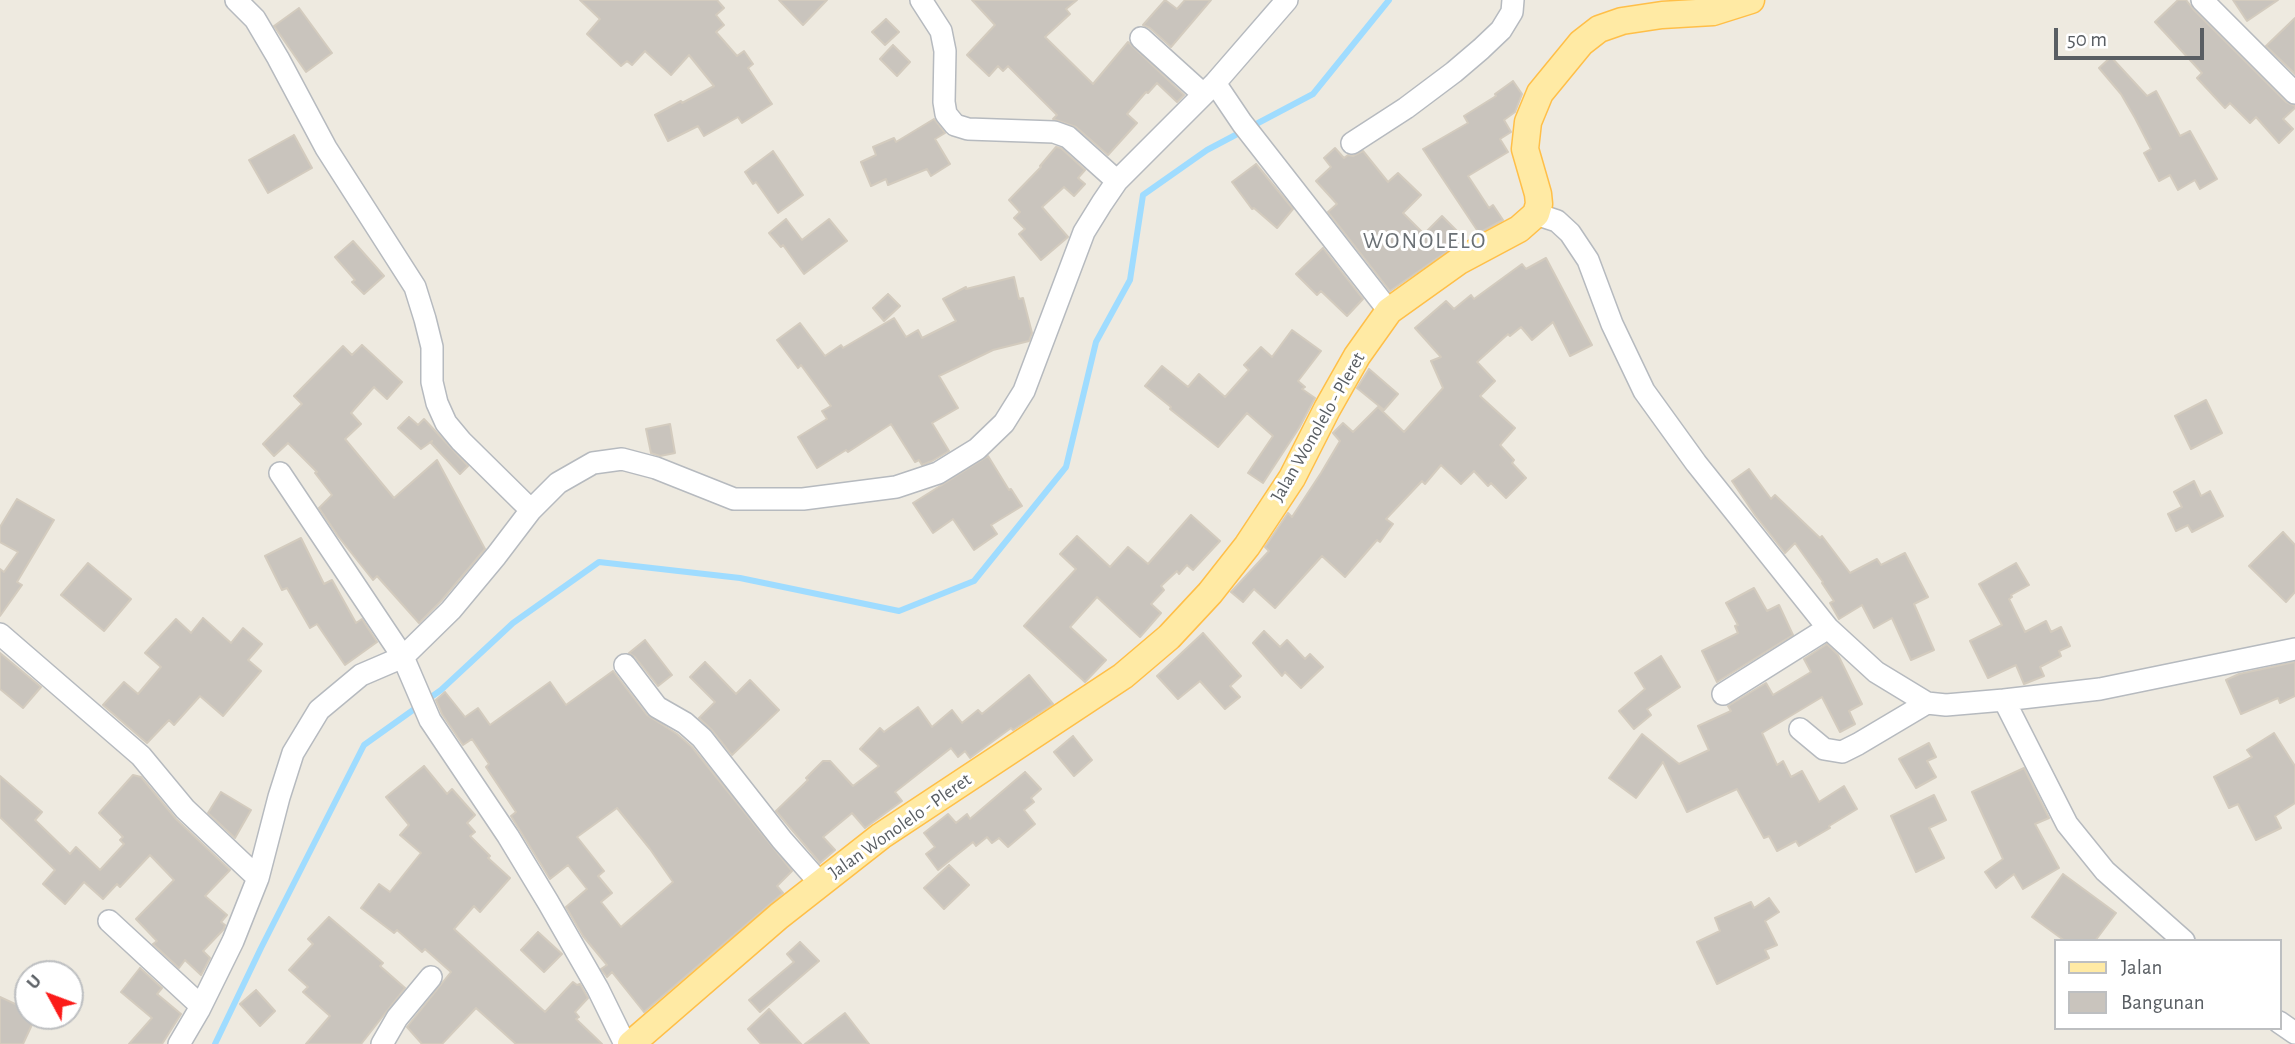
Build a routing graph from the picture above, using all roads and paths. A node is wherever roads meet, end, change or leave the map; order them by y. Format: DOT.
graph roads {
  1 [pos="236,0"];
  2 [pos="921,0"];
  3 [pos="1287,0"];
  4 [pos="1513,0"];
  5 [pos="1751,0"];
  6 [pos="2202,0"];
  7 [pos="1141,38"];
  8 [pos="1209,89"];
  9 [pos="2295,93"];
  10 [pos="1352,143"];
  11 [pos="1118,181"];
  12 [pos="1536,214"];
  13 [pos="1389,311"];
  14 [pos="280,473"];
  15 [pos="531,510"];
  16 [pos="1828,628"];
  17 [pos="0,634"];
  18 [pos="2295,649"];
  19 [pos="403,657"];
  20 [pos="625,665"];
  21 [pos="1723,694"];
  22 [pos="2004,700"];
  23 [pos="1927,703"];
  24 [pos="1800,729"];
  25 [pos="258,878"];
  26 [pos="820,883"];
  27 [pos="109,921"];
  28 [pos="2182,939"];
  29 [pos="431,977"];
  30 [pos="201,1006"];
  31 [pos="179,1044"];
  32 [pos="382,1044"];
  33 [pos="625,1044"];
  34 [pos="631,1044"];
  1 -- 15 [label="street"];
  2 -- 11 [label="street"];
  3 -- 8 [label="street"];
  4 -- 10 [label="street"];
  5 -- 12 [label="main road"];
  6 -- 9 [label="street"];
  7 -- 8 [label="street"];
  8 -- 11 [label="street"];
  8 -- 13 [label="street"];
  11 -- 15 [label="street"];
  12 -- 13 [label="main road, Jalan Wonolelo - Pleret"];
  12 -- 16 [label="street"];
  13 -- 26 [label="main road, Jalan Wonolelo - Pleret"];
  14 -- 19 [label="street"];
  15 -- 19 [label="street"];
  16 -- 21 [label="street"];
  16 -- 23 [label="street"];
  17 -- 25 [label="street"];
  18 -- 22 [label="street"];
  19 -- 25 [label="street"];
  19 -- 33 [label="street"];
  20 -- 26 [label="street"];
  22 -- 23 [label="street"];
  22 -- 28 [label="street"];
  23 -- 24 [label="street"];
  25 -- 30 [label="street"];
  26 -- 34 [label="main road, Jalan Wonolelo - Pleret"];
  27 -- 30 [label="street"];
  29 -- 32 [label="street"];
  30 -- 31 [label="street"];
}
